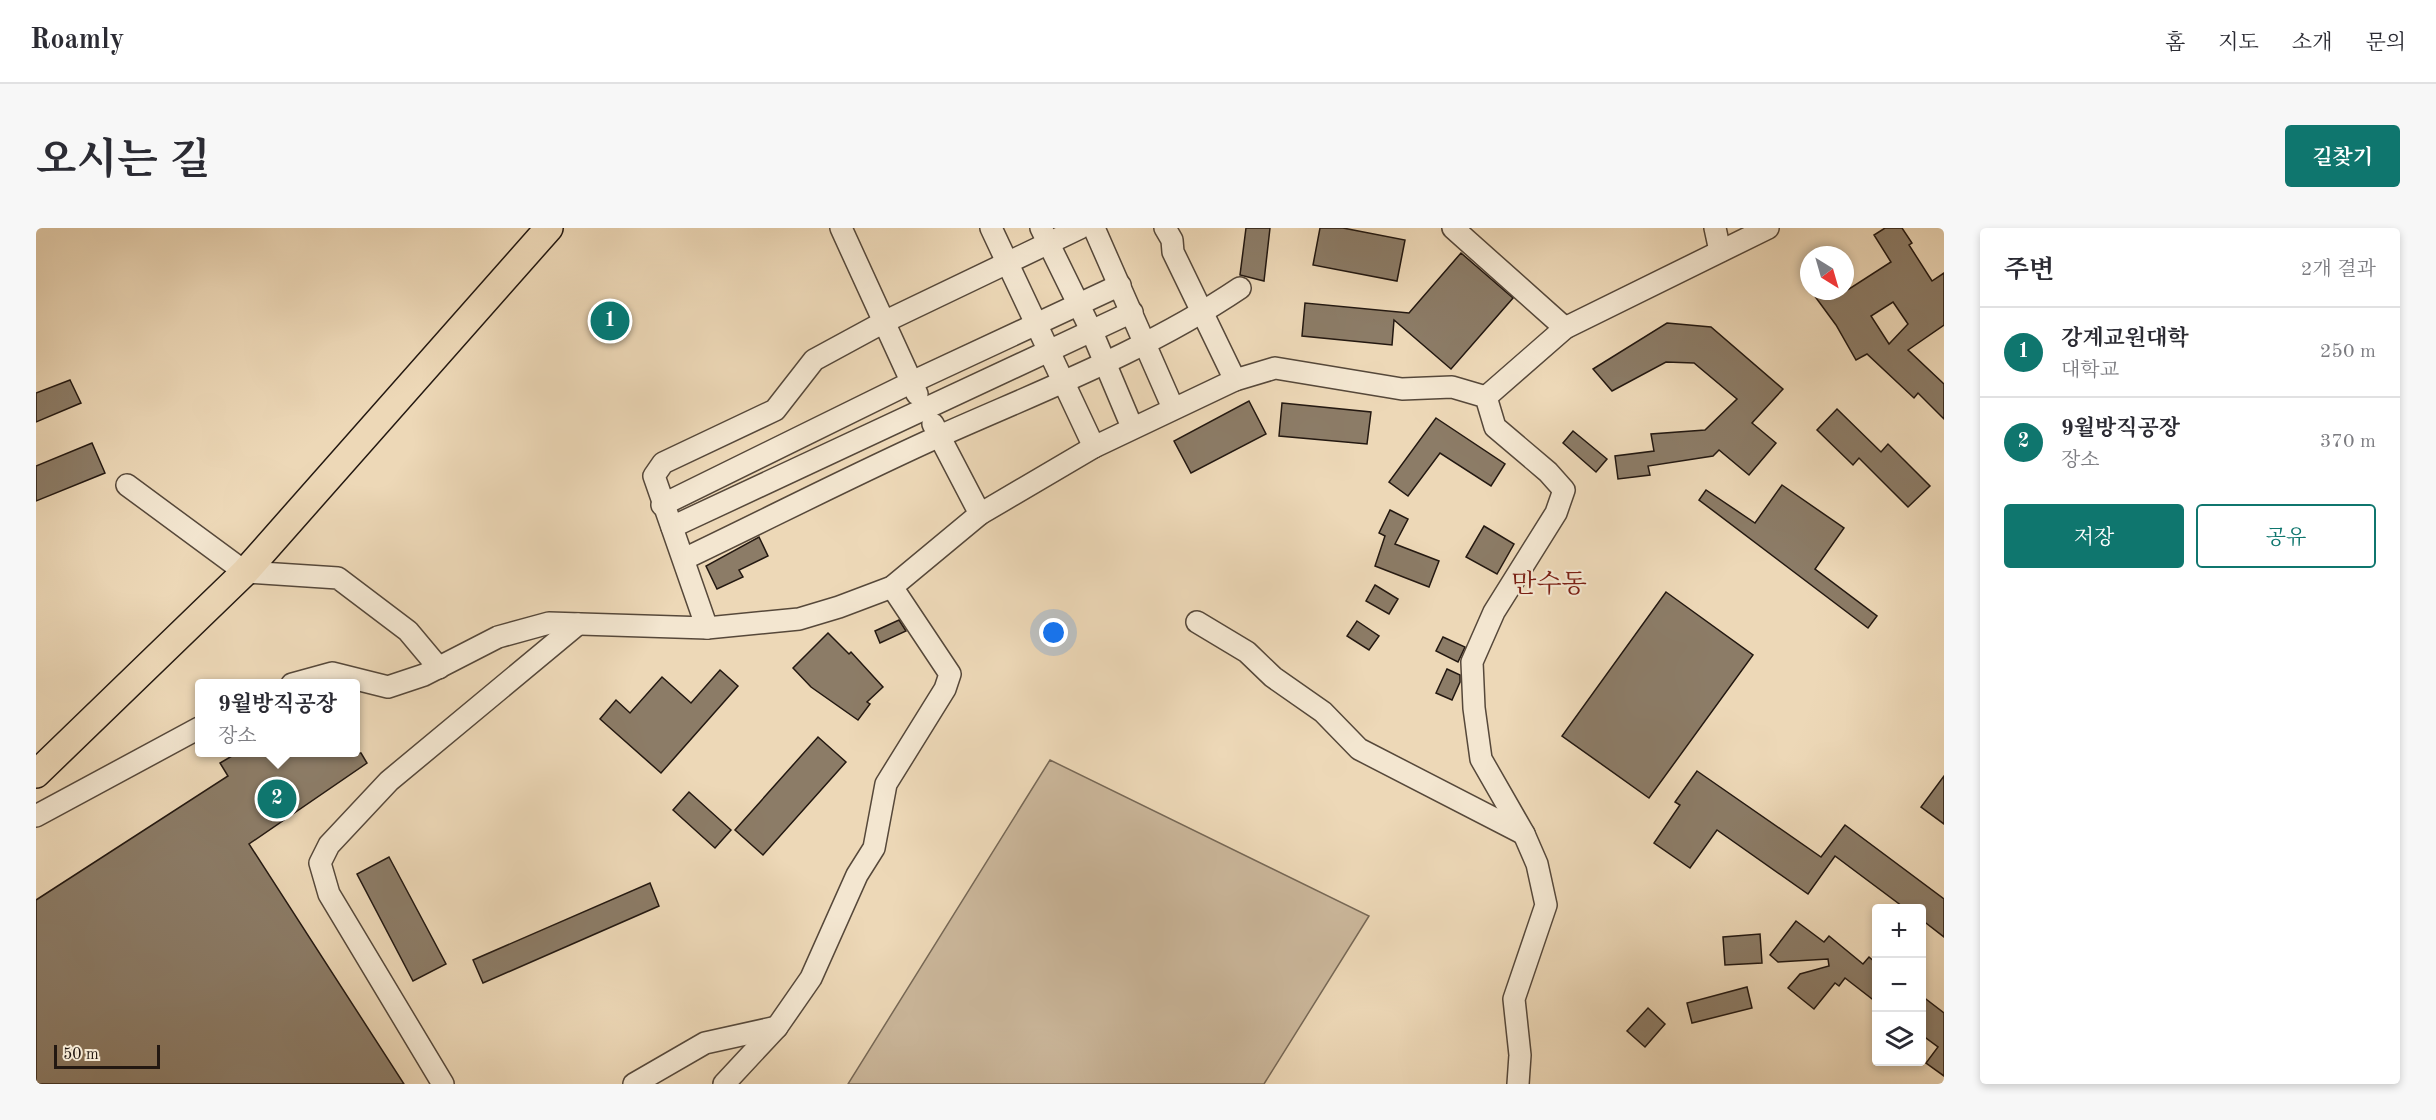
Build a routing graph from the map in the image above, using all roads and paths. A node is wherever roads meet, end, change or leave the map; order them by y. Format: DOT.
graph roads {
  1 [pos="549,228"];
  2 [pos="841,228"];
  3 [pos="991,228"];
  4 [pos="1080,228"];
  5 [pos="1094,228"];
  6 [pos="1165,228"];
  7 [pos="1453,228"];
  8 [pos="1715,228"];
  9 [pos="1768,228"];
  10 [pos="1045,235"];
  11 [pos="1720,251"];
  12 [pos="1007,262"];
  13 [pos="1120,285"];
  14 [pos="1240,288"];
  15 [pos="1077,304"];
  16 [pos="1132,312"];
  17 [pos="1203,313"];
  18 [pos="884,322"];
  19 [pos="1035,324"];
  20 [pos="1564,328"];
  21 [pos="1092,332"];
  22 [pos="1145,344"];
  23 [pos="1047,351"];
  24 [pos="1105,362"];
  25 [pos="1235,380"];
  26 [pos="912,382"];
  27 [pos="1061,382"];
  28 [pos="1486,397"];
  29 [pos="924,408"];
  30 [pos="1173,408"];
  31 [pos="1132,427"];
  32 [pos="940,436"];
  33 [pos="1094,447"];
  34 [pos="127,485"];
  35 [pos="662,505"];
  36 [pos="980,514"];
  37 [pos="672,527"];
  38 [pos="684,559"];
  39 [pos="245,572"];
  40 [pos="892,587"];
  41 [pos="1197,622"];
  42 [pos="578,624"];
  43 [pos="707,628"];
  44 [pos="439,668"];
  45 [pos="310,679"];
  46 [pos="356,679"];
  47 [pos="360,680"];
  48 [pos="195,730"];
  49 [pos="36,774"];
  50 [pos="36,816"];
  51 [pos="1524,834"];
  52 [pos="777,1027"];
  53 [pos="443,1084"];
  54 [pos="634,1084"];
  55 [pos="724,1084"];
  56 [pos="1518,1084"];
  1 -- 39 [label="main road"];
  2 -- 18 [label="street"];
  3 -- 12 [label="street"];
  4 -- 10 [label="street"];
  5 -- 13 [label="street"];
  6 -- 17 [label="street"];
  7 -- 20 [label="street"];
  8 -- 11 [label="street"];
  9 -- 11 [label="street"];
  10 -- 12 [label="street"];
  10 -- 15 [label="street"];
  11 -- 20 [label="street"];
  12 -- 18 [label="street"];
  12 -- 19 [label="street"];
  13 -- 15 [label="street"];
  13 -- 16 [label="street"];
  14 -- 17 [label="street"];
  15 -- 19 [label="street"];
  15 -- 21 [label="street"];
  16 -- 21 [label="street"];
  16 -- 22 [label="street"];
  17 -- 22 [label="street"];
  17 -- 25 [label="street"];
  18 -- 26 [label="street"];
  18 -- 35 [label="street"];
  19 -- 23 [label="street"];
  19 -- 26 [label="street"];
  20 -- 28 [label="street"];
  21 -- 23 [label="street"];
  21 -- 24 [label="street"];
  22 -- 24 [label="street"];
  22 -- 30 [label="street"];
  23 -- 27 [label="street"];
  23 -- 29 [label="street"];
  24 -- 27 [label="street"];
  24 -- 31 [label="street"];
  25 -- 28 [label="street"];
  25 -- 30 [label="street"];
  26 -- 29 [label="street"];
  26 -- 35 [label="street"];
  27 -- 32 [label="street"];
  27 -- 33 [label="street"];
  28 -- 51 [label="street"];
  29 -- 32 [label="street"];
  29 -- 37 [label="street"];
  30 -- 31 [label="street"];
  31 -- 33 [label="street"];
  32 -- 36 [label="street"];
  32 -- 38 [label="street"];
  33 -- 36 [label="street"];
  34 -- 39 [label="street"];
  35 -- 37 [label="street"];
  36 -- 40 [label="street"];
  37 -- 38 [label="street"];
  38 -- 43 [label="street"];
  39 -- 44 [label="street"];
  39 -- 49 [label="main road"];
  40 -- 43 [label="street"];
  40 -- 52 [label="street"];
  41 -- 51 [label="street"];
  42 -- 43 [label="street"];
  42 -- 44 [label="street"];
  42 -- 53 [label="street"];
  44 -- 47 [label="street"];
  45 -- 46 [label="street"];
  48 -- 50 [label="street"];
  51 -- 56 [label="street"];
  52 -- 54 [label="street"];
  52 -- 55 [label="street"];
}
